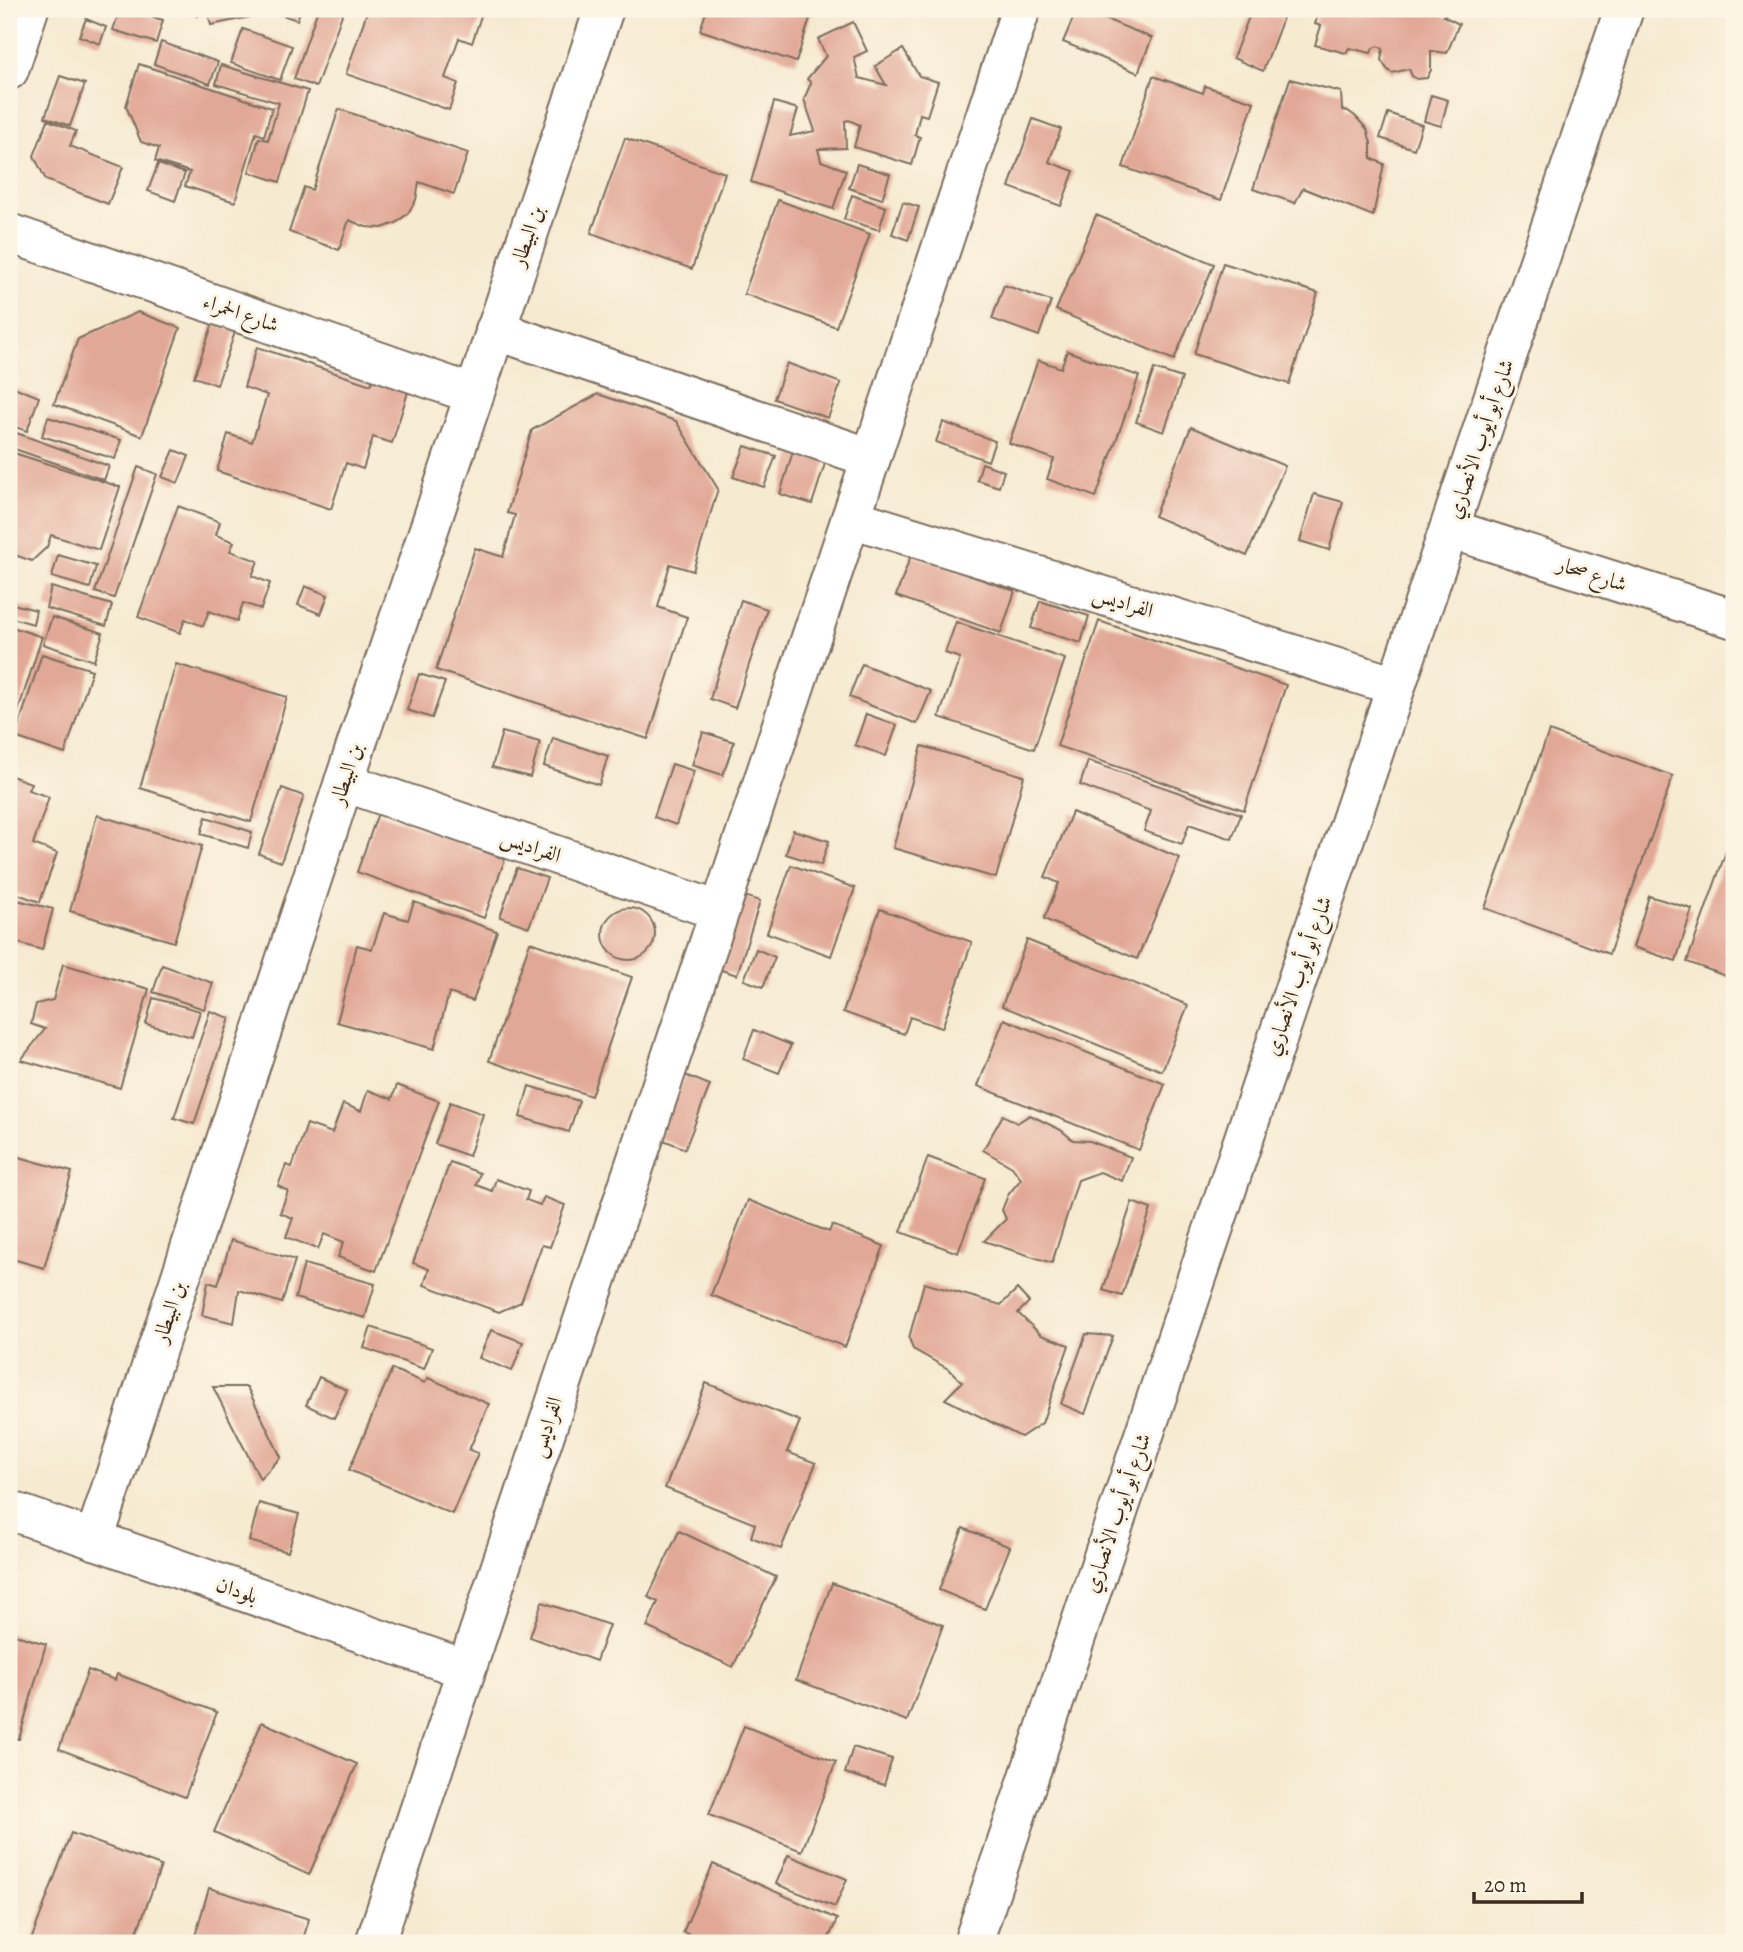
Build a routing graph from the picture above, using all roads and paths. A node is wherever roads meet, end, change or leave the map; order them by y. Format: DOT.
graph roads {
  1 [pos="29,9"];
  2 [pos="604,9"];
  3 [pos="1021,9"];
  4 [pos="1624,9"];
  5 [pos="9,70"];
  6 [pos="9,233"];
  7 [pos="495,330"];
  8 [pos="473,394"];
  9 [pos="871,458"];
  10 [pos="850,518"];
  11 [pos="1450,529"];
  12 [pos="1734,619"];
  13 [pos="1396,686"];
  14 [pos="344,782"];
  15 [pos="719,911"];
  16 [pos="9,1510"];
  17 [pos="94,1540"];
  18 [pos="465,1669"];
  19 [pos="375,1943"];
  20 [pos="973,1943"];
  1 -- 5 [label="street"];
  2 -- 7 [label="street, بن البيطار"];
  3 -- 9 [label="street, الفراديس"];
  4 -- 11 [label="street, شارع أبو أيوب الأنصاري"];
  6 -- 8 [label="street, شارع الحمراء"];
  7 -- 8 [label="street, بن البيطار"];
  7 -- 9 [label="street"];
  8 -- 14 [label="street, بن البيطار"];
  9 -- 10 [label="street, الفراديس"];
  10 -- 13 [label="street, الفراديس"];
  10 -- 15 [label="street, الفراديس"];
  11 -- 12 [label="street, شارع صحار"];
  11 -- 13 [label="street, شارع أبو أيوب الأنصاري"];
  13 -- 20 [label="street, شارع أبو أيوب الأنصاري"];
  14 -- 15 [label="street, الفراديس"];
  14 -- 17 [label="street, بن البيطار"];
  15 -- 18 [label="street, الفراديس"];
  16 -- 17 [label="street, بلودان"];
  17 -- 18 [label="street, بلودان"];
  18 -- 19 [label="street, الفراديس"];
}
